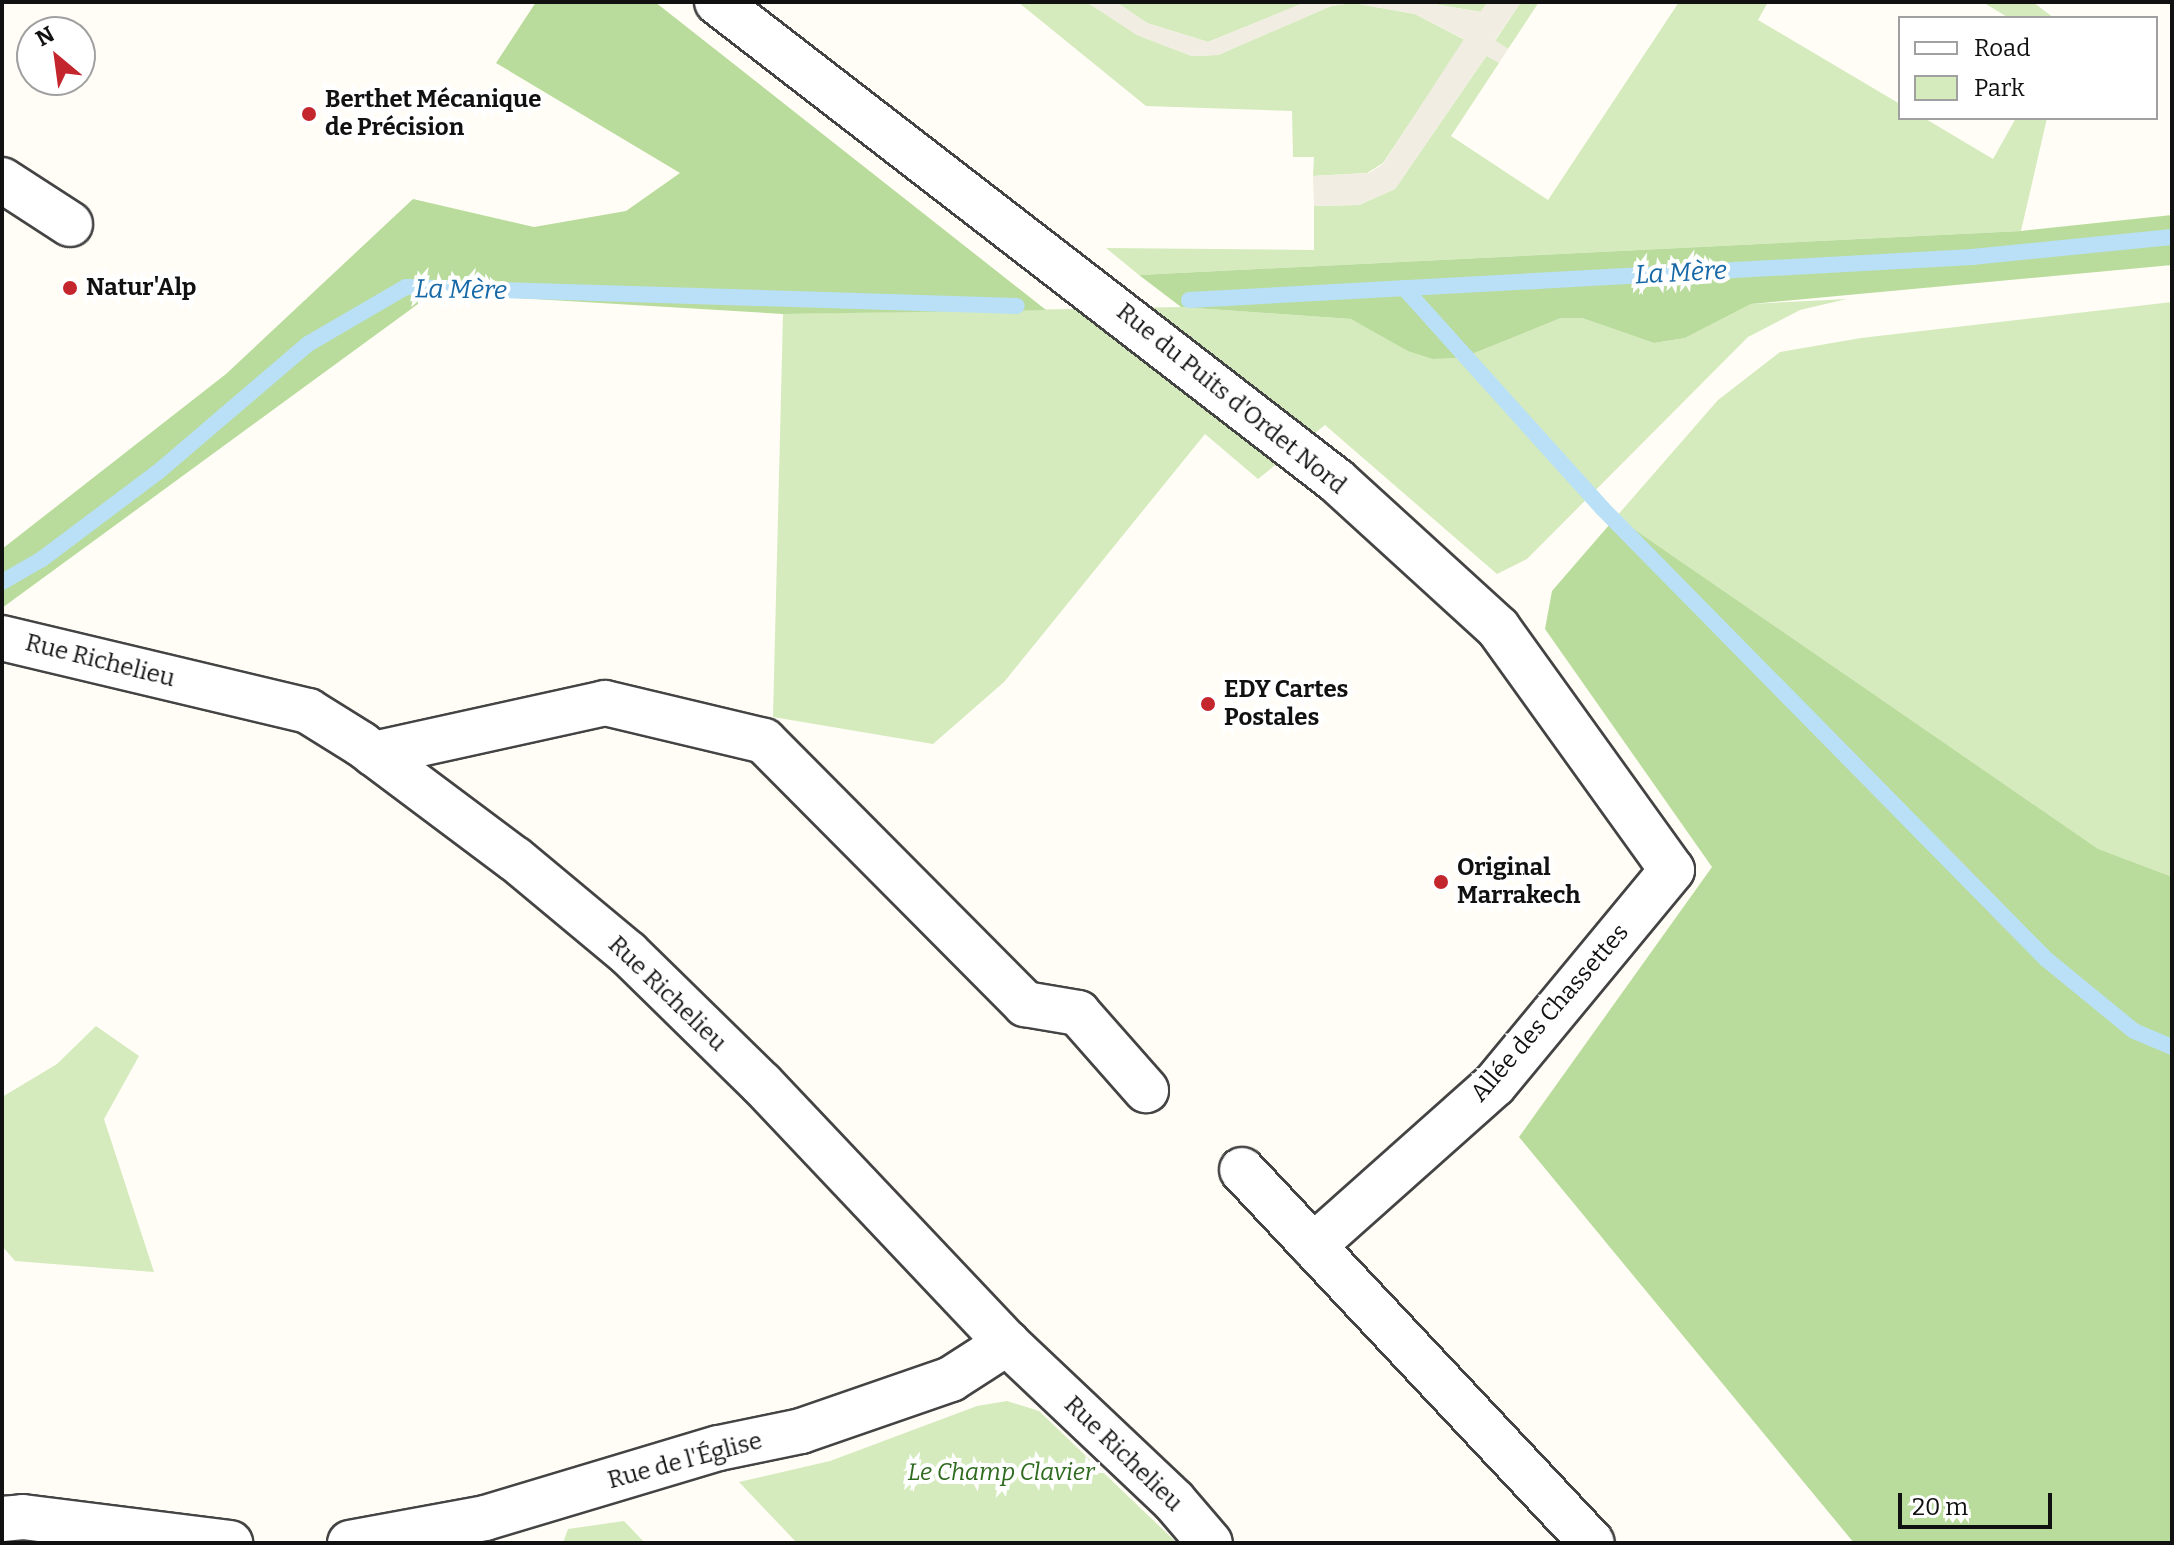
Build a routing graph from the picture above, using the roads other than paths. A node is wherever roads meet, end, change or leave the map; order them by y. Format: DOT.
graph roads {
  1 [pos="717,2"];
  2 [pos="2,180"];
  3 [pos="70,224"];
  4 [pos="2,638"];
  5 [pos="374,754"];
  6 [pos="1672,870"];
  7 [pos="1146,1090"];
  8 [pos="1242,1170"];
  9 [pos="1313,1246"];
  10 [pos="1007,1343"];
  11 [pos="2,1519"];
  12 [pos="230,1543"];
  13 [pos="350,1543"];
  14 [pos="1210,1543"];
  15 [pos="1592,1543"];
  1 -- 6 [label="street, Rue du Puits d'Ordet Nord"];
  2 -- 3 [label="street"];
  4 -- 5 [label="street, Rue Richelieu"];
  5 -- 7 [label="street"];
  5 -- 10 [label="street, Rue Richelieu"];
  6 -- 9 [label="street, Allée des Chassettes"];
  8 -- 9 [label="street"];
  9 -- 15 [label="street"];
  10 -- 13 [label="street, Rue de l'Église"];
  10 -- 14 [label="street, Rue Richelieu"];
  11 -- 12 [label="street"];
}
